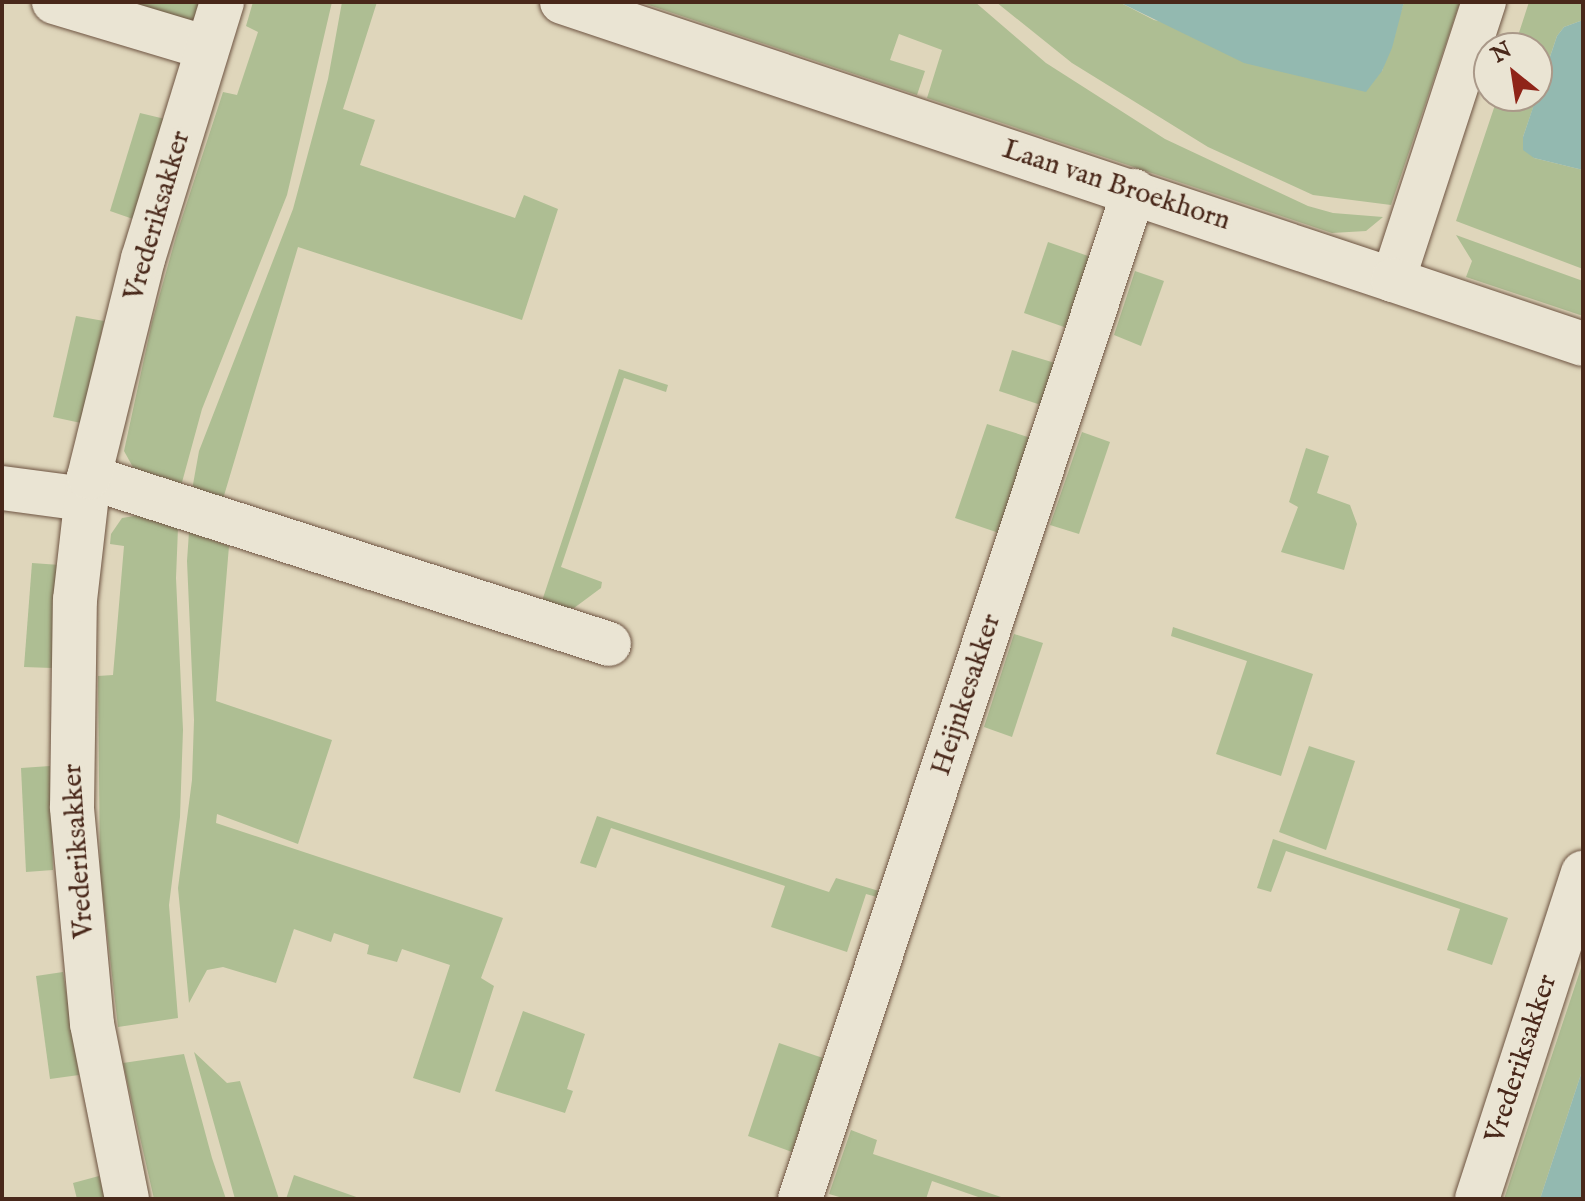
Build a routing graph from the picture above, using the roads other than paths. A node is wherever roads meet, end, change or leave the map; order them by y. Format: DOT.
graph roads {
  1 [pos="54,2"];
  2 [pos="222,2"];
  3 [pos="562,2"];
  4 [pos="1484,2"];
  5 [pos="207,48"];
  6 [pos="1134,191"];
  7 [pos="1393,280"];
  8 [pos="1583,344"];
  9 [pos="2,488"];
  10 [pos="86,488"];
  11 [pos="609,644"];
  12 [pos="1583,873"];
  13 [pos="127,1199"];
  14 [pos="800,1199"];
  15 [pos="1477,1199"];
  1 -- 5 [label="street"];
  2 -- 5 [label="street, Vrederiksakker"];
  3 -- 6 [label="street, Laan van Broekhorn"];
  4 -- 7 [label="street"];
  5 -- 10 [label="street, Vrederiksakker"];
  6 -- 7 [label="street, Laan van Broekhorn"];
  6 -- 14 [label="street, Heijnkesakker"];
  7 -- 8 [label="street"];
  9 -- 10 [label="street"];
  10 -- 11 [label="street"];
  10 -- 13 [label="street, Vrederiksakker"];
  12 -- 15 [label="street, Vrederiksakker"];
}
